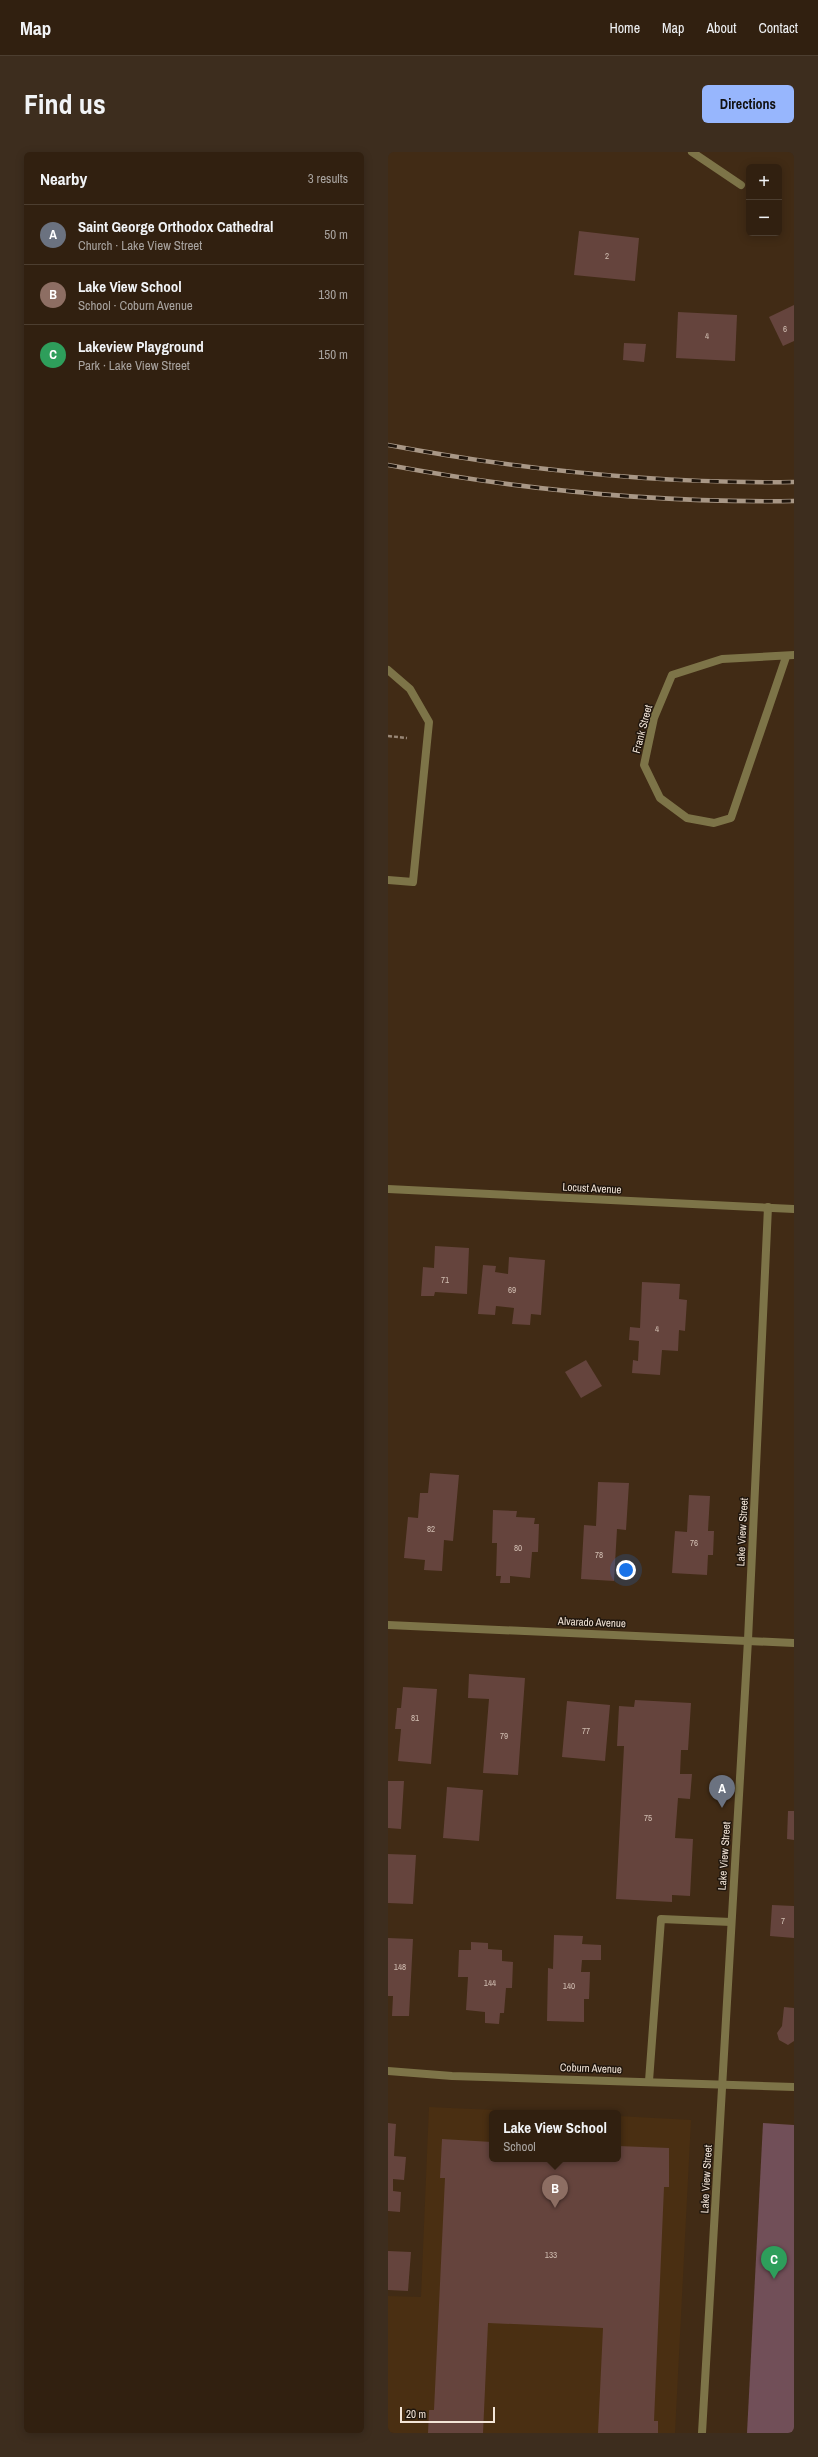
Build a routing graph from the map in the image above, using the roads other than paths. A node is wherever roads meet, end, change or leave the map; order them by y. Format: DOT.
graph roads {
  1 [pos="692,152"];
  2 [pos="741,185"];
  3 [pos="790,656"];
  4 [pos="388,670"];
  5 [pos="388,880"];
  6 [pos="388,1189"];
  7 [pos="768,1207"];
  8 [pos="794,1209"];
  9 [pos="388,1625"];
  10 [pos="748,1640"];
  11 [pos="794,1644"];
  12 [pos="731,1922"];
  13 [pos="388,2071"];
  14 [pos="649,2081"];
  15 [pos="722,2086"];
  16 [pos="794,2087"];
  17 [pos="702,2433"];
  1 -- 2 [label="street"];
  3 -- 3 [label="street, Frank Street"];
  4 -- 5 [label="street"];
  6 -- 7 [label="street, Locust Avenue"];
  7 -- 8 [label="street, Locust Avenue"];
  7 -- 10 [label="street, Lake View Street"];
  9 -- 10 [label="street, Alvarado Avenue"];
  10 -- 11 [label="street, Alvarado Avenue"];
  10 -- 12 [label="street, Lake View Street"];
  12 -- 14 [label="street"];
  12 -- 15 [label="street, Lake View Street"];
  13 -- 14 [label="street, Coburn Avenue"];
  14 -- 15 [label="street, Coburn Avenue"];
  15 -- 16 [label="street, Coburn Avenue"];
  15 -- 17 [label="street, Lake View Street"];
}
